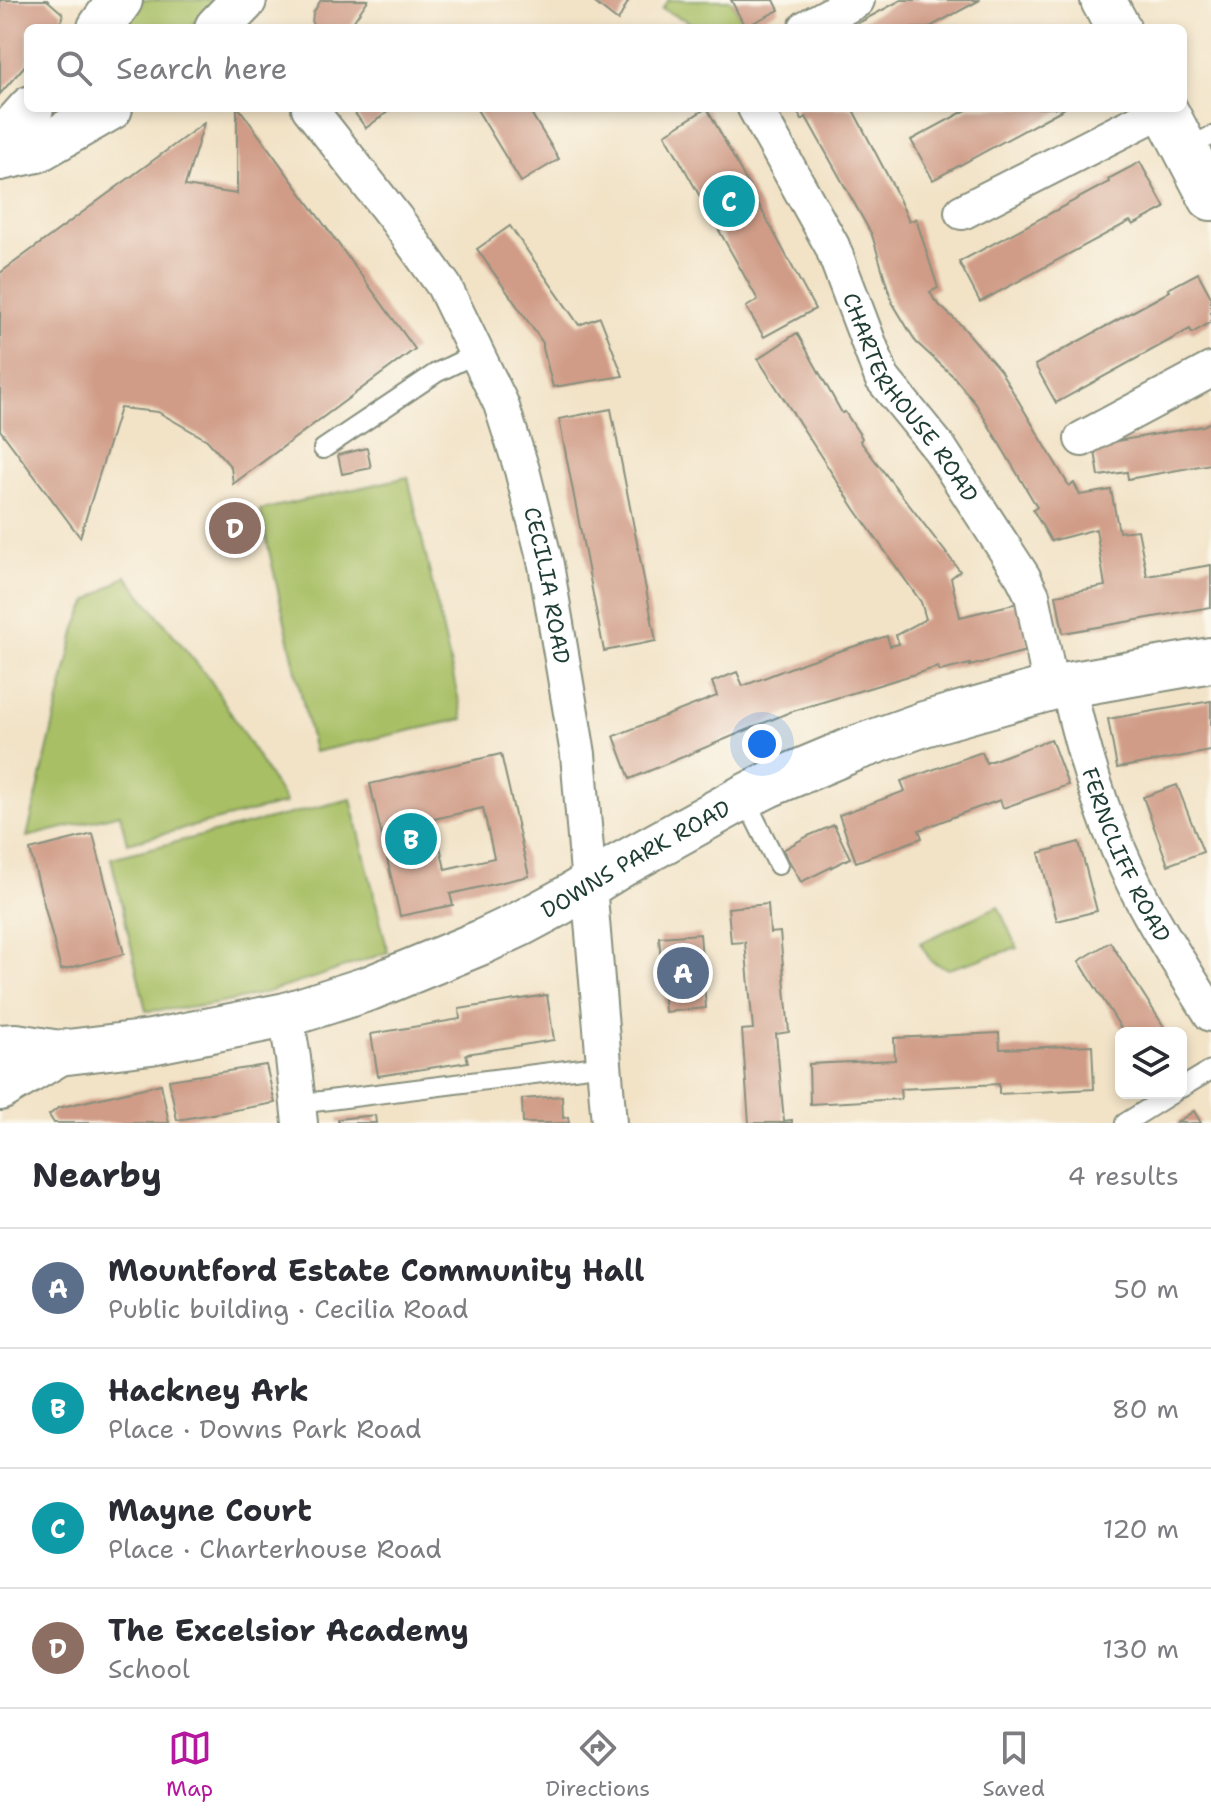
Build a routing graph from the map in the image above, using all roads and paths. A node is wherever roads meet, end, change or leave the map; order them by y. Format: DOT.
graph roads {
  1 [pos="857,0"];
  2 [pos="813,24"];
  3 [pos="27,112"];
  4 [pos="103,112"];
  5 [pos="312,112"];
  6 [pos="757,112"];
  7 [pos="1156,112"];
  8 [pos="1168,112"];
  9 [pos="1198,143"];
  10 [pos="0,157"];
  11 [pos="1211,198"];
  12 [pos="962,212"];
  13 [pos="477,353"];
  14 [pos="1211,370"];
  15 [pos="1082,439"];
  16 [pos="323,449"];
  17 [pos="1211,660"];
  18 [pos="1060,687"];
  19 [pos="744,797"];
  20 [pos="778,865"];
  21 [pos="589,884"];
  22 [pos="1211,1014"];
  23 [pos="286,1015"];
  24 [pos="0,1047"];
  25 [pos="59,1053"];
  26 [pos="605,1065"];
  27 [pos="1211,1070"];
  28 [pos="1187,1084"];
  29 [pos="0,1088"];
  30 [pos="1163,1099"];
  31 [pos="299,1114"];
  32 [pos="609,1123"];
  33 [pos="1125,1123"];
  1 -- 2 [label="street"];
  3 -- 10 [label="street"];
  4 -- 10 [label="street"];
  5 -- 13 [label="street, CECILIA ROAD"];
  6 -- 18 [label="street, CHARTERHOUSE ROAD"];
  7 -- 12 [label="street"];
  8 -- 9 [label="street"];
  9 -- 11 [label="street"];
  13 -- 16 [label="lane"];
  13 -- 21 [label="street, CECILIA ROAD"];
  14 -- 15 [label="street"];
  17 -- 18 [label="street, DOWNS PARK ROAD"];
  18 -- 19 [label="street, DOWNS PARK ROAD"];
  18 -- 22 [label="street, FERNCLIFF ROAD"];
  19 -- 20 [label="lane"];
  19 -- 21 [label="street, DOWNS PARK ROAD"];
  21 -- 23 [label="street, DOWNS PARK ROAD"];
  21 -- 26 [label="street, CECILIA ROAD"];
  23 -- 25 [label="street, DOWNS PARK ROAD"];
  23 -- 31 [label="street"];
  24 -- 25 [label="street, DOWNS PARK ROAD"];
  25 -- 29 [label="street, DOWNS PARK ROAD"];
  26 -- 31 [label="lane"];
  26 -- 32 [label="street, CECILIA ROAD"];
  27 -- 28 [label="lane"];
  30 -- 33 [label="lane"];
}
